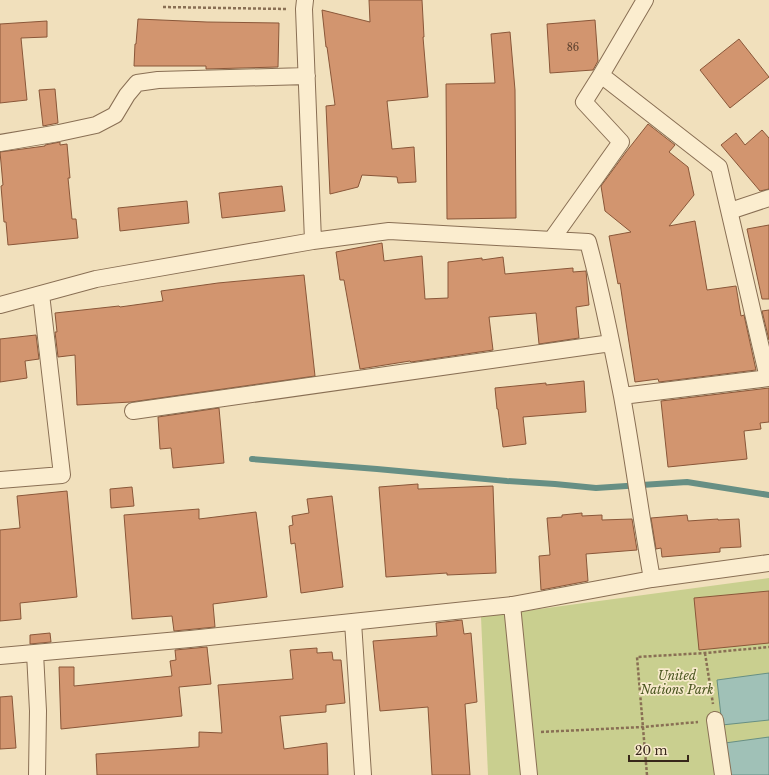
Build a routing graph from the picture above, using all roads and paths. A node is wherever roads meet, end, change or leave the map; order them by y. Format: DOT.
graph roads {
  1 [pos="645,0"];
  2 [pos="304,5"];
  3 [pos="163,6"];
  4 [pos="601,75"];
  5 [pos="307,76"];
  6 [pos="0,143"];
  7 [pos="769,198"];
  8 [pos="730,211"];
  9 [pos="552,239"];
  10 [pos="313,241"];
  11 [pos="42,294"];
  12 [pos="0,304"];
  13 [pos="611,343"];
  14 [pos="769,378"];
  15 [pos="622,396"];
  16 [pos="133,412"];
  17 [pos="0,480"];
  18 [pos="769,563"];
  19 [pos="652,579"];
  20 [pos="512,605"];
  21 [pos="353,622"];
  22 [pos="769,647"];
  23 [pos="35,653"];
  24 [pos="705,653"];
  25 [pos="0,656"];
  26 [pos="715,720"];
  27 [pos="643,727"];
  28 [pos="525,733"];
  29 [pos="38,775"];
  30 [pos="363,775"];
  31 [pos="529,775"];
  32 [pos="646,775"];
  33 [pos="723,775"];
  1 -- 4 [label="street"];
  2 -- 3 [label="path"];
  2 -- 5 [label="street"];
  4 -- 8 [label="street"];
  4 -- 9 [label="street"];
  5 -- 6 [label="street"];
  5 -- 10 [label="street"];
  7 -- 8 [label="street"];
  8 -- 14 [label="street"];
  9 -- 10 [label="street"];
  9 -- 13 [label="street"];
  10 -- 11 [label="street"];
  11 -- 12 [label="street"];
  11 -- 17 [label="street"];
  13 -- 15 [label="street"];
  13 -- 16 [label="street"];
  14 -- 15 [label="street"];
  15 -- 19 [label="street"];
  18 -- 19 [label="street"];
  19 -- 20 [label="street"];
  20 -- 21 [label="street"];
  20 -- 28 [label="street"];
  21 -- 23 [label="street"];
  21 -- 30 [label="street"];
  22 -- 24 [label="path"];
  23 -- 25 [label="street"];
  23 -- 29 [label="street"];
  24 -- 26 [label="path"];
  24 -- 27 [label="path"];
  26 -- 27 [label="path"];
  26 -- 33 [label="street"];
  27 -- 28 [label="path"];
  27 -- 32 [label="path"];
  28 -- 31 [label="street"];
}
